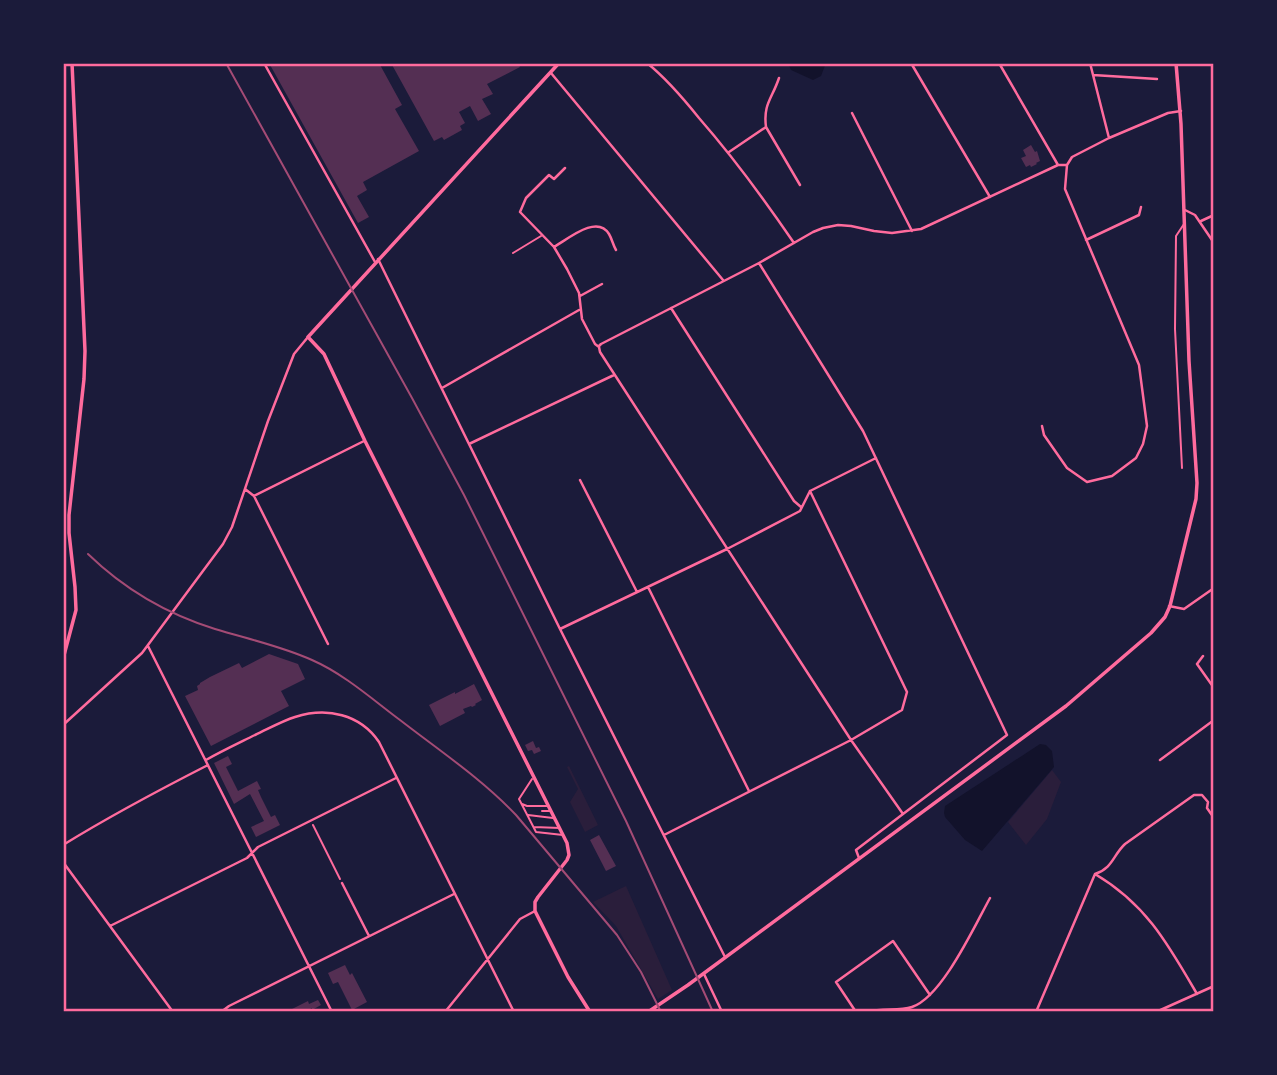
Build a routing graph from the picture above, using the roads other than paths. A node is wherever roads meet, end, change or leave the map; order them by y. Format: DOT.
graph roads {
  1 [pos="72,63"];
  2 [pos="264,63"];
  3 [pos="559,63"];
  4 [pos="647,63"];
  5 [pos="911,63"];
  6 [pos="999,63"];
  7 [pos="1090,63"];
  8 [pos="1176,63"];
  9 [pos="551,72"];
  10 [pos="1093,75"];
  11 [pos="779,78"];
  12 [pos="1157,79"];
  13 [pos="1181,111"];
  14 [pos="852,113"];
  15 [pos="766,127"];
  16 [pos="1109,138"];
  17 [pos="729,152"];
  18 [pos="1058,165"];
  19 [pos="1067,165"];
  20 [pos="565,168"];
  21 [pos="800,185"];
  22 [pos="990,197"];
  23 [pos="1140,207"];
  24 [pos="1184,209"];
  25 [pos="1214,215"];
  26 [pos="1200,222"];
  27 [pos="1184,223"];
  28 [pos="912,230"];
  29 [pos="542,235"];
  30 [pos="1086,240"];
  31 [pos="794,243"];
  32 [pos="1214,243"];
  33 [pos="554,247"];
  34 [pos="616,250"];
  35 [pos="513,253"];
  36 [pos="377,261"];
  37 [pos="759,263"];
  38 [pos="723,280"];
  39 [pos="602,284"];
  40 [pos="580,296"];
  41 [pos="671,308"];
  42 [pos="580,310"];
  43 [pos="308,337"];
  44 [pos="599,347"];
  45 [pos="614,374"];
  46 [pos="442,388"];
  47 [pos="1042,426"];
  48 [pos="365,441"];
  49 [pos="469,444"];
  50 [pos="876,458"];
  51 [pos="1182,468"];
  52 [pos="580,480"];
  53 [pos="245,489"];
  54 [pos="810,491"];
  55 [pos="254,496"];
  56 [pos="801,508"];
  57 [pos="727,549"];
  58 [pos="648,587"];
  59 [pos="1214,588"];
  60 [pos="637,592"];
  61 [pos="1169,606"];
  62 [pos="560,629"];
  63 [pos="328,644"];
  64 [pos="148,646"];
  65 [pos="1203,656"];
  66 [pos="63,659"];
  67 [pos="1214,688"];
  68 [pos="1214,720"];
  69 [pos="63,725"];
  70 [pos="851,740"];
  71 [pos="206,760"];
  72 [pos="1160,760"];
  73 [pos="208,765"];
  74 [pos="397,777"];
  75 [pos="534,777"];
  76 [pos="749,791"];
  77 [pos="521,803"];
  78 [pos="1214,803"];
  79 [pos="1208,808"];
  80 [pos="551,809"];
  81 [pos="542,811"];
  82 [pos="903,814"];
  83 [pos="527,815"];
  84 [pos="555,818"];
  85 [pos="1214,818"];
  86 [pos="533,826"];
  87 [pos="561,828"];
  88 [pos="564,835"];
  89 [pos="664,835"];
  90 [pos="63,845"];
  91 [pos="253,853"];
  92 [pos="859,858"];
  93 [pos="63,862"];
  94 [pos="1095,874"];
  95 [pos="342,883"];
  96 [pos="454,894"];
  97 [pos="990,898"];
  98 [pos="535,911"];
  99 [pos="110,926"];
  100 [pos="369,936"];
  101 [pos="725,957"];
  102 [pos="487,959"];
  103 [pos="309,966"];
  104 [pos="704,973"];
  105 [pos="1214,986"];
  106 [pos="1197,994"];
  107 [pos="930,995"];
  108 [pos="173,1012"];
  109 [pos="221,1012"];
  110 [pos="332,1012"];
  111 [pos="444,1012"];
  112 [pos="514,1012"];
  113 [pos="590,1012"];
  114 [pos="648,1012"];
  115 [pos="722,1012"];
  116 [pos="856,1012"];
  117 [pos="868,1012"];
  118 [pos="1036,1012"];
  119 [pos="1156,1012"];
  1 -- 66 [label="main road"];
  2 -- 36 [label="street"];
  3 -- 9 [label="main road"];
  4 -- 17 [label="street"];
  5 -- 22 [label="street"];
  6 -- 18 [label="street"];
  7 -- 10 [label="street"];
  8 -- 13 [label="main road"];
  9 -- 36 [label="main road"];
  9 -- 38 [label="street"];
  10 -- 12 [label="street"];
  10 -- 16 [label="street"];
  11 -- 15 [label="street"];
  13 -- 16 [label="street"];
  13 -- 24 [label="main road"];
  14 -- 28 [label="street"];
  15 -- 17 [label="street"];
  15 -- 21 [label="street"];
  16 -- 19 [label="street"];
  17 -- 31 [label="street"];
  18 -- 19 [label="street"];
  18 -- 22 [label="street"];
  19 -- 30 [label="street"];
  20 -- 29 [label="street"];
  22 -- 28 [label="street"];
  23 -- 30 [label="street"];
  24 -- 26 [label="street"];
  24 -- 27 [label="main road"];
  25 -- 26 [label="street"];
  26 -- 32 [label="street"];
  27 -- 51 [label="lane"];
  27 -- 61 [label="main road"];
  28 -- 31 [label="street"];
  29 -- 33 [label="street"];
  29 -- 35 [label="lane"];
  30 -- 47 [label="street"];
  31 -- 37 [label="street"];
  33 -- 34 [label="street"];
  33 -- 40 [label="street"];
  36 -- 43 [label="main road"];
  36 -- 46 [label="street"];
  37 -- 38 [label="street"];
  37 -- 50 [label="street"];
  38 -- 41 [label="street"];
  39 -- 40 [label="street"];
  40 -- 42 [label="street"];
  41 -- 44 [label="street"];
  41 -- 56 [label="street"];
  42 -- 44 [label="street"];
  42 -- 46 [label="street"];
  43 -- 48 [label="main road"];
  43 -- 53 [label="street"];
  44 -- 45 [label="street"];
  45 -- 49 [label="street"];
  45 -- 57 [label="street"];
  46 -- 49 [label="street"];
  48 -- 55 [label="street"];
  48 -- 75 [label="main road"];
  49 -- 62 [label="street"];
  50 -- 54 [label="street"];
  50 -- 82 [label="street"];
  52 -- 60 [label="street"];
  53 -- 55 [label="street"];
  53 -- 64 [label="street"];
  54 -- 56 [label="street"];
  54 -- 70 [label="street"];
  55 -- 63 [label="street"];
  56 -- 57 [label="street"];
  57 -- 58 [label="street"];
  57 -- 70 [label="street"];
  58 -- 60 [label="street"];
  58 -- 76 [label="street"];
  59 -- 61 [label="street"];
  60 -- 62 [label="street"];
  61 -- 92 [label="main road"];
  62 -- 89 [label="street"];
  64 -- 69 [label="street"];
  64 -- 71 [label="street"];
  65 -- 67 [label="street"];
  68 -- 72 [label="street"];
  70 -- 76 [label="street"];
  70 -- 82 [label="street"];
  71 -- 73 [label="street"];
  71 -- 74 [label="street"];
  73 -- 90 [label="street"];
  73 -- 91 [label="street"];
  74 -- 91 [label="street"];
  74 -- 96 [label="street"];
  75 -- 77 [label="lane"];
  75 -- 80 [label="main road"];
  76 -- 89 [label="street"];
  77 -- 80 [label="lane"];
  77 -- 83 [label="lane"];
  78 -- 79 [label="street"];
  79 -- 85 [label="street"];
  79 -- 94 [label="street"];
  80 -- 81 [label="lane"];
  80 -- 84 [label="main road"];
  82 -- 92 [label="street"];
  83 -- 84 [label="lane"];
  83 -- 86 [label="lane"];
  84 -- 87 [label="main road"];
  86 -- 87 [label="lane"];
  86 -- 88 [label="lane"];
  87 -- 88 [label="main road"];
  88 -- 98 [label="main road"];
  89 -- 101 [label="street"];
  91 -- 99 [label="street"];
  91 -- 103 [label="street"];
  92 -- 101 [label="main road"];
  93 -- 99 [label="street"];
  94 -- 106 [label="street"];
  94 -- 118 [label="street"];
  95 -- 100 [label="street"];
  96 -- 100 [label="street"];
  96 -- 102 [label="street"];
  97 -- 107 [label="street"];
  98 -- 102 [label="street"];
  98 -- 113 [label="main road"];
  99 -- 108 [label="street"];
  100 -- 103 [label="street"];
  101 -- 104 [label="main road"];
  102 -- 111 [label="street"];
  102 -- 112 [label="street"];
  103 -- 109 [label="street"];
  103 -- 110 [label="street"];
  104 -- 114 [label="main road"];
  104 -- 115 [label="street"];
  105 -- 106 [label="street"];
  106 -- 119 [label="street"];
  107 -- 116 [label="street"];
  107 -- 117 [label="street"];
}
